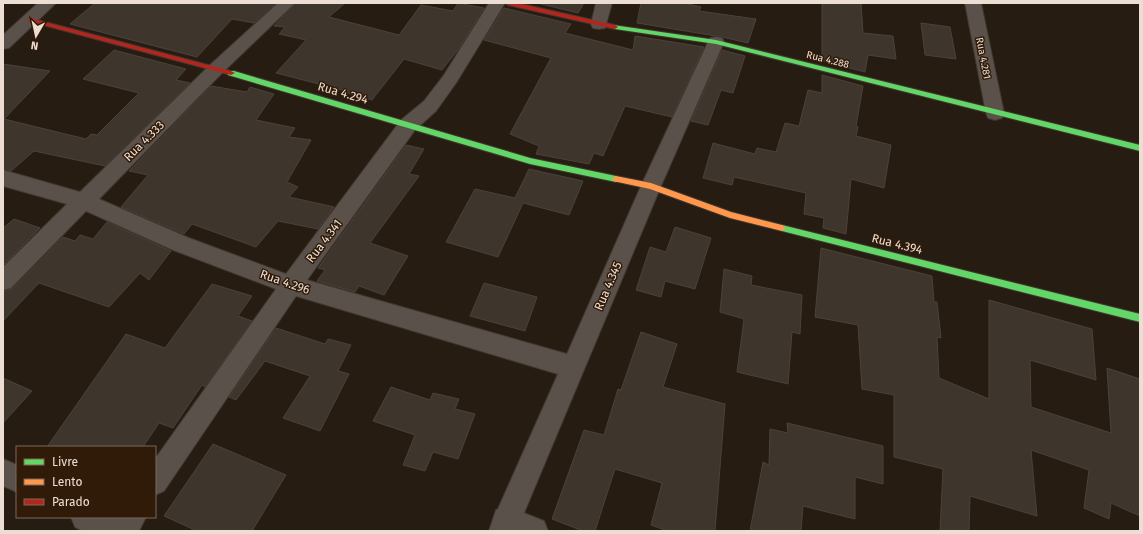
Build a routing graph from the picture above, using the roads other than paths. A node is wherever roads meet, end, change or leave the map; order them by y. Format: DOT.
graph roads {
  1 [pos="48,3"];
  2 [pos="287,3"];
  3 [pos="497,3"];
  4 [pos="508,3"];
  5 [pos="604,3"];
  6 [pos="973,3"];
  7 [pos="30,20"];
  8 [pos="599,24"];
  9 [pos="716,42"];
  10 [pos="3,44"];
  11 [pos="216,69"];
  12 [pos="995,113"];
  13 [pos="408,125"];
  14 [pos="1140,148"];
  15 [pos="3,178"];
  16 [pos="651,186"];
  17 [pos="84,201"];
  18 [pos="3,281"];
  19 [pos="291,285"];
  20 [pos="1140,318"];
  21 [pos="573,367"];
  22 [pos="3,472"];
  23 [pos="16,478"];
  24 [pos="156,481"];
  25 [pos="87,518"];
  26 [pos="131,518"];
  27 [pos="505,526"];
  28 [pos="110,531"];
  29 [pos="122,531"];
  30 [pos="534,531"];
  1 -- 7 [label="street"];
  2 -- 11 [label="street, Rua 4.333"];
  3 -- 13 [label="street, Rua 4.341"];
  4 -- 8 [label="street, Rua 4.288"];
  5 -- 8 [label="street"];
  6 -- 12 [label="street, Rua 4.281"];
  7 -- 10 [label="street"];
  7 -- 11 [label="street, Rua 4.294"];
  8 -- 9 [label="street, Rua 4.288"];
  9 -- 12 [label="street, Rua 4.288"];
  9 -- 16 [label="street, Rua 4.345"];
  11 -- 13 [label="street, Rua 4.294"];
  11 -- 17 [label="street, Rua 4.333"];
  12 -- 14 [label="street, Rua 4.288"];
  13 -- 16 [label="street, Rua 4.294"];
  13 -- 19 [label="street, Rua 4.341"];
  15 -- 17 [label="street, Rua 4.296"];
  16 -- 20 [label="street, Rua 4.394"];
  16 -- 21 [label="street, Rua 4.345"];
  17 -- 18 [label="street, Rua 4.333"];
  17 -- 19 [label="street, Rua 4.296"];
  19 -- 21 [label="street, Rua 4.296"];
  19 -- 24 [label="street, Rua 4.341"];
  21 -- 27 [label="street, Rua 4.345"];
  22 -- 23 [label="street"];
  25 -- 28 [label="street"];
  26 -- 29 [label="street"];
  27 -- 30 [label="street"];
}
